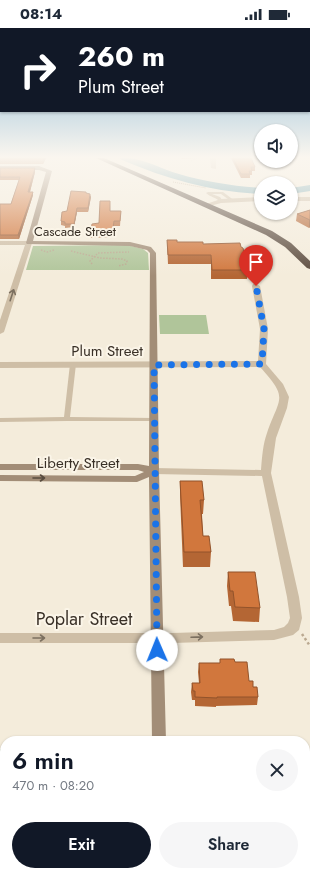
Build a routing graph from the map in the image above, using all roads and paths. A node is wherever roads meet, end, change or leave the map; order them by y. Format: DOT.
graph roads {
  1 [pos="42,198"];
  2 [pos="189,198"];
  3 [pos="216,198"];
  4 [pos="230,199"];
  5 [pos="254,199"];
  6 [pos="310,199"];
  7 [pos="221,200"];
  8 [pos="298,201"];
  9 [pos="206,205"];
  10 [pos="215,209"];
  11 [pos="0,244"];
  12 [pos="32,245"];
  13 [pos="56,250"];
  14 [pos="68,250"];
  15 [pos="132,252"];
  16 [pos="94,257"];
  17 [pos="92,264"];
  18 [pos="118,266"];
  19 [pos="310,266"];
  20 [pos="256,286"];
  21 [pos="0,332"];
  22 [pos="73,364"];
  23 [pos="262,364"];
  24 [pos="0,365"];
  25 [pos="154,365"];
  26 [pos="0,420"];
  27 [pos="67,420"];
  28 [pos="154,420"];
  29 [pos="0,467"];
  30 [pos="154,471"];
  31 [pos="266,473"];
  32 [pos="0,478"];
  33 [pos="291,629"];
  34 [pos="0,638"];
  35 [pos="157,638"];
  36 [pos="310,646"];
  37 [pos="159,736"];
  1 -- 12 [label="street"];
  2 -- 9 [label="highway"];
  3 -- 7 [label="lane"];
  4 -- 5 [label="street"];
  4 -- 7 [label="street"];
  4 -- 10 [label="street"];
  6 -- 8 [label="street"];
  7 -- 9 [label="street"];
  9 -- 10 [label="highway"];
  10 -- 19 [label="highway"];
  11 -- 12 [label="street, Cascade Street"];
  12 -- 13 [label="path"];
  21 -- 12 [label="street, one-way"];
  12 -- 25 [label="street, Cascade Street"];
  14 -- 16 [label="path"];
  15 -- 16 [label="path"];
  16 -- 17 [label="path"];
  16 -- 18 [label="path"];
  20 -- 23 [label="street"];
  22 -- 24 [label="street, Plum Street"];
  22 -- 25 [label="street, Plum Street"];
  22 -- 27 [label="lane"];
  23 -- 25 [label="street, Plum Street"];
  23 -- 31 [label="street"];
  25 -- 28 [label="street"];
  26 -- 27 [label="lane"];
  27 -- 28 [label="lane"];
  28 -- 30 [label="street"];
  29 -- 30 [label="street, Liberty Street"];
  30 -- 31 [label="street, Liberty Street"];
  32 -- 30 [label="street, Liberty Street, one-way"];
  30 -- 35 [label="street"];
  31 -- 33 [label="street"];
  35 -- 33 [label="street, Poplar Street, one-way"];
  33 -- 36 [label="path"];
  34 -- 35 [label="street, Poplar Street, one-way"];
  35 -- 37 [label="street"];
}
